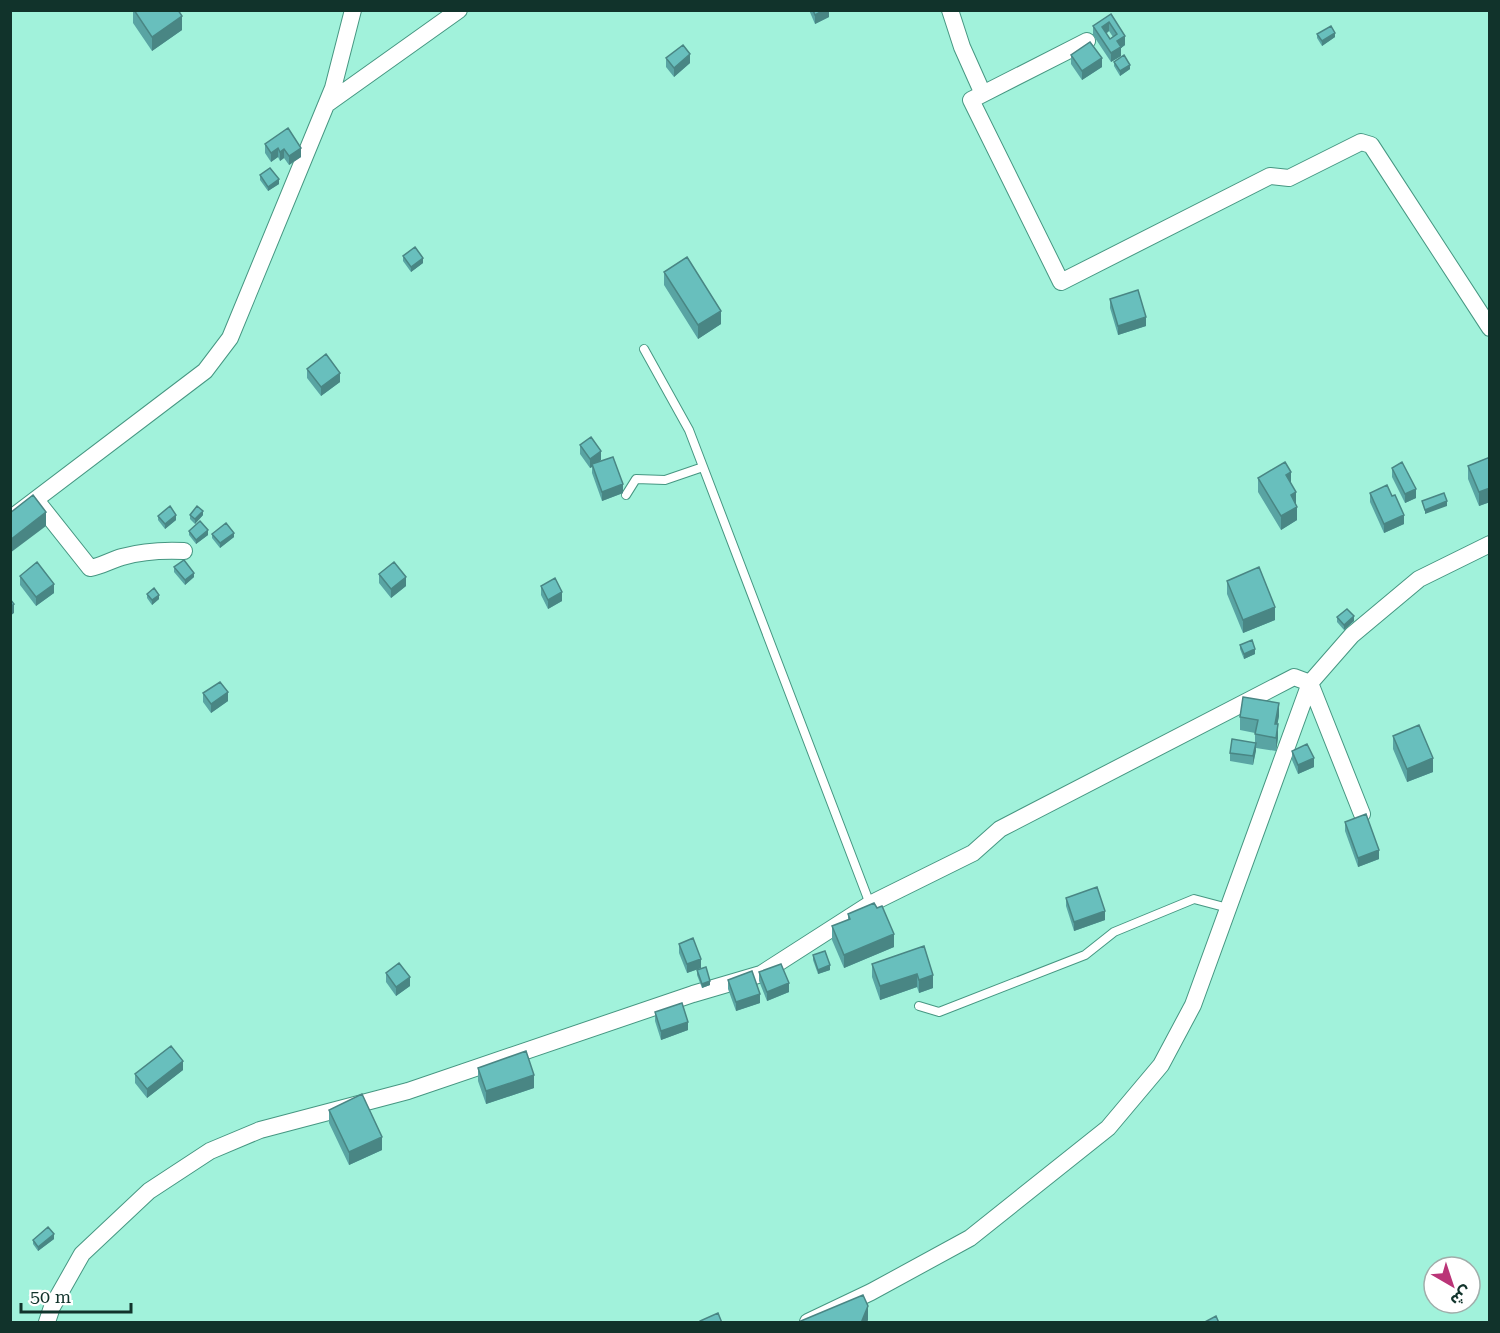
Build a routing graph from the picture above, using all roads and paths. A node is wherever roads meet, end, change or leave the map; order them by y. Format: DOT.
graph roads {
  1 [pos="353,10"];
  2 [pos="459,10"];
  3 [pos="950,10"];
  4 [pos="1087,41"];
  5 [pos="983,94"];
  6 [pos="326,105"];
  7 [pos="1490,328"];
  8 [pos="644,349"];
  9 [pos="703,467"];
  10 [pos="627,495"];
  11 [pos="36,500"];
  12 [pos="10,519"];
  13 [pos="1490,544"];
  14 [pos="184,551"];
  15 [pos="1310,682"];
  16 [pos="1362,814"];
  17 [pos="870,904"];
  18 [pos="1228,908"];
  19 [pos="918,1006"];
  20 [pos="47,1323"];
  21 [pos="808,1323"];
  1 -- 6 [label="street"];
  2 -- 6 [label="street"];
  3 -- 5 [label="street"];
  4 -- 5 [label="street"];
  5 -- 7 [label="street"];
  6 -- 11 [label="street"];
  8 -- 9 [label="lane"];
  9 -- 10 [label="lane"];
  9 -- 17 [label="lane"];
  11 -- 12 [label="street"];
  11 -- 14 [label="street"];
  13 -- 15 [label="street"];
  15 -- 16 [label="street"];
  15 -- 17 [label="street"];
  15 -- 18 [label="street"];
  17 -- 20 [label="street"];
  18 -- 19 [label="lane"];
  18 -- 21 [label="street"];
}
